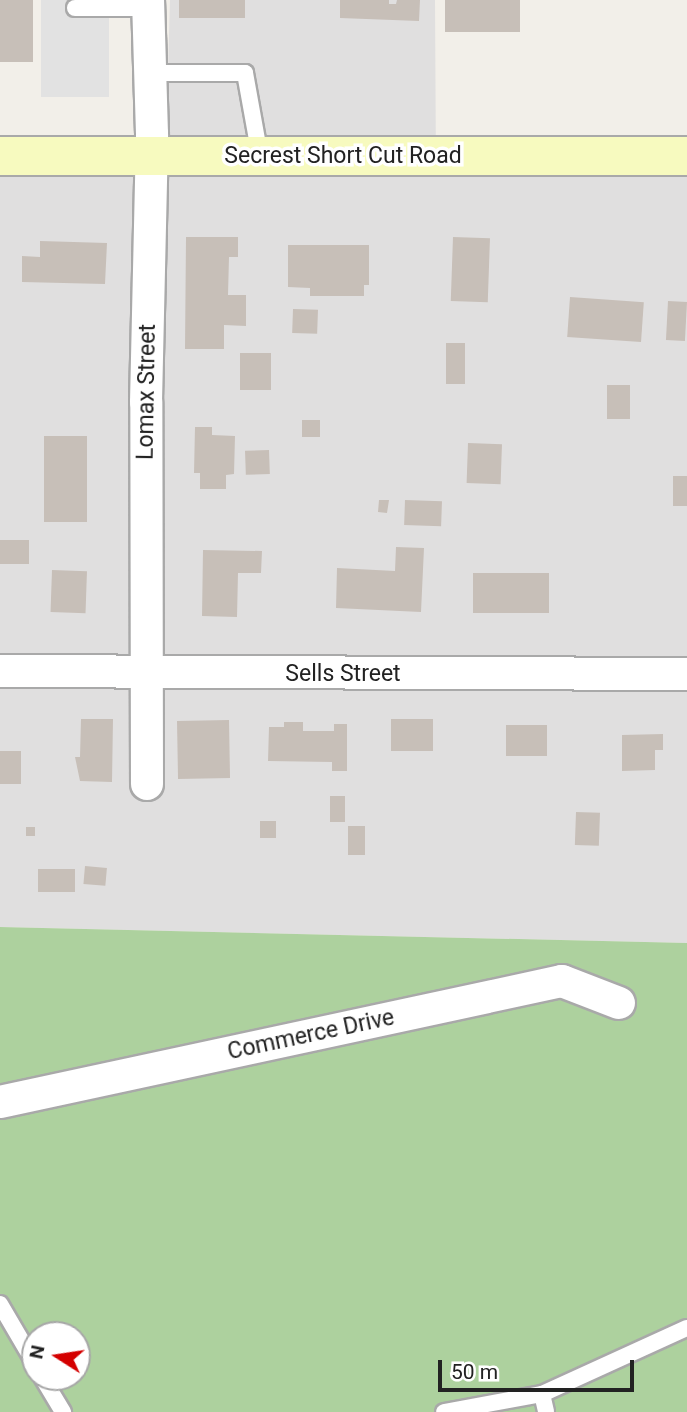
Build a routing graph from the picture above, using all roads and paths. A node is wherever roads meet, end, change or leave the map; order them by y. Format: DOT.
graph roads {
  1 [pos="148,4"];
  2 [pos="75,8"];
  3 [pos="150,73"];
  4 [pos="0,156"];
  5 [pos="260,156"];
  6 [pos="687,156"];
  7 [pos="152,158"];
  8 [pos="0,671"];
  9 [pos="147,673"];
  10 [pos="687,674"];
  11 [pos="147,784"];
  12 [pos="619,1003"];
  13 [pos="0,1102"];
  14 [pos="0,1304"];
  15 [pos="687,1328"];
  16 [pos="21,1340"];
  17 [pos="50,1391"];
  18 [pos="542,1394"];
  19 [pos="63,1412"];
  20 [pos="444,1412"];
  21 [pos="546,1412"];
  1 -- 2 [label="lane"];
  1 -- 3 [label="street, Lomax Street"];
  3 -- 5 [label="lane"];
  3 -- 7 [label="street, Lomax Street"];
  4 -- 7 [label="street, Secrest Short Cut Road"];
  5 -- 6 [label="street, Secrest Short Cut Road"];
  5 -- 7 [label="street, Secrest Short Cut Road"];
  7 -- 9 [label="street, Lomax Street"];
  8 -- 9 [label="street, Sells Street"];
  9 -- 10 [label="street, Sells Street"];
  9 -- 11 [label="street, Lomax Street"];
  12 -- 13 [label="street, Commerce Drive"];
  14 -- 16 [label="lane"];
  15 -- 18 [label="lane"];
  17 -- 19 [label="lane"];
  18 -- 20 [label="lane"];
  18 -- 21 [label="lane"];
}
